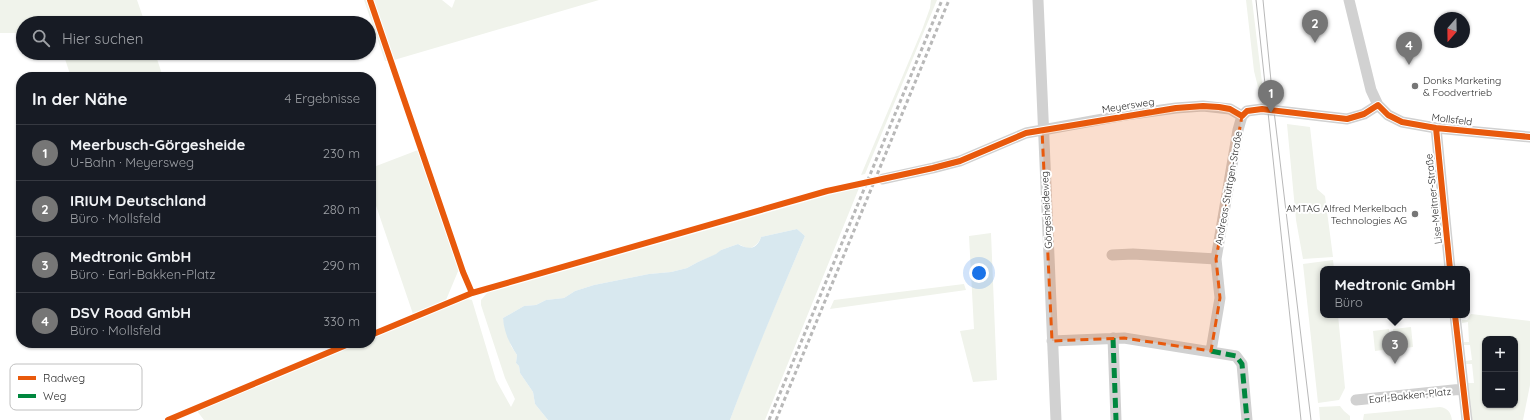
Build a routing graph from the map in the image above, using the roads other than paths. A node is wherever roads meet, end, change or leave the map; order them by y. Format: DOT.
graph roads {
  1 [pos="1038,0"];
  2 [pos="1349,0"];
  3 [pos="1378,105"];
  4 [pos="1242,116"];
  5 [pos="1436,128"];
  6 [pos="1042,130"];
  7 [pos="1530,138"];
  8 [pos="883,179"];
  9 [pos="1112,255"];
  10 [pos="1216,259"];
  11 [pos="1450,266"];
  12 [pos="1455,318"];
  13 [pos="1113,338"];
  14 [pos="1052,341"];
  15 [pos="1211,351"];
  16 [pos="1463,389"];
  17 [pos="1356,400"];
  18 [pos="1056,420"];
  19 [pos="1116,420"];
  20 [pos="1247,420"];
  21 [pos="1466,420"];
  1 -- 6 [label="street, Görgesheideweg"];
  2 -- 3 [label="street, Mollsfeld"];
  3 -- 4 [label="street"];
  3 -- 5 [label="street, Mollsfeld"];
  4 -- 6 [label="street, Meyersweg"];
  4 -- 10 [label="street, Andreas-Stüttgen-Straße"];
  5 -- 7 [label="street, Mollsfeld"];
  5 -- 11 [label="street, Lise-Meitner-Straße"];
  6 -- 8 [label="street, Meyersweg"];
  6 -- 14 [label="street, Görgesheideweg"];
  9 -- 10 [label="street, Andreas-Stüttgen-Straße"];
  10 -- 15 [label="street, Andreas-Stüttgen-Straße"];
  12 -- 16 [label="street"];
  13 -- 14 [label="street"];
  13 -- 15 [label="street"];
  13 -- 19 [label="street"];
  14 -- 18 [label="street, Görgesheideweg"];
  15 -- 20 [label="street"];
  16 -- 17 [label="street, Earl-Bakken-Platz"];
  16 -- 21 [label="street"];
}
